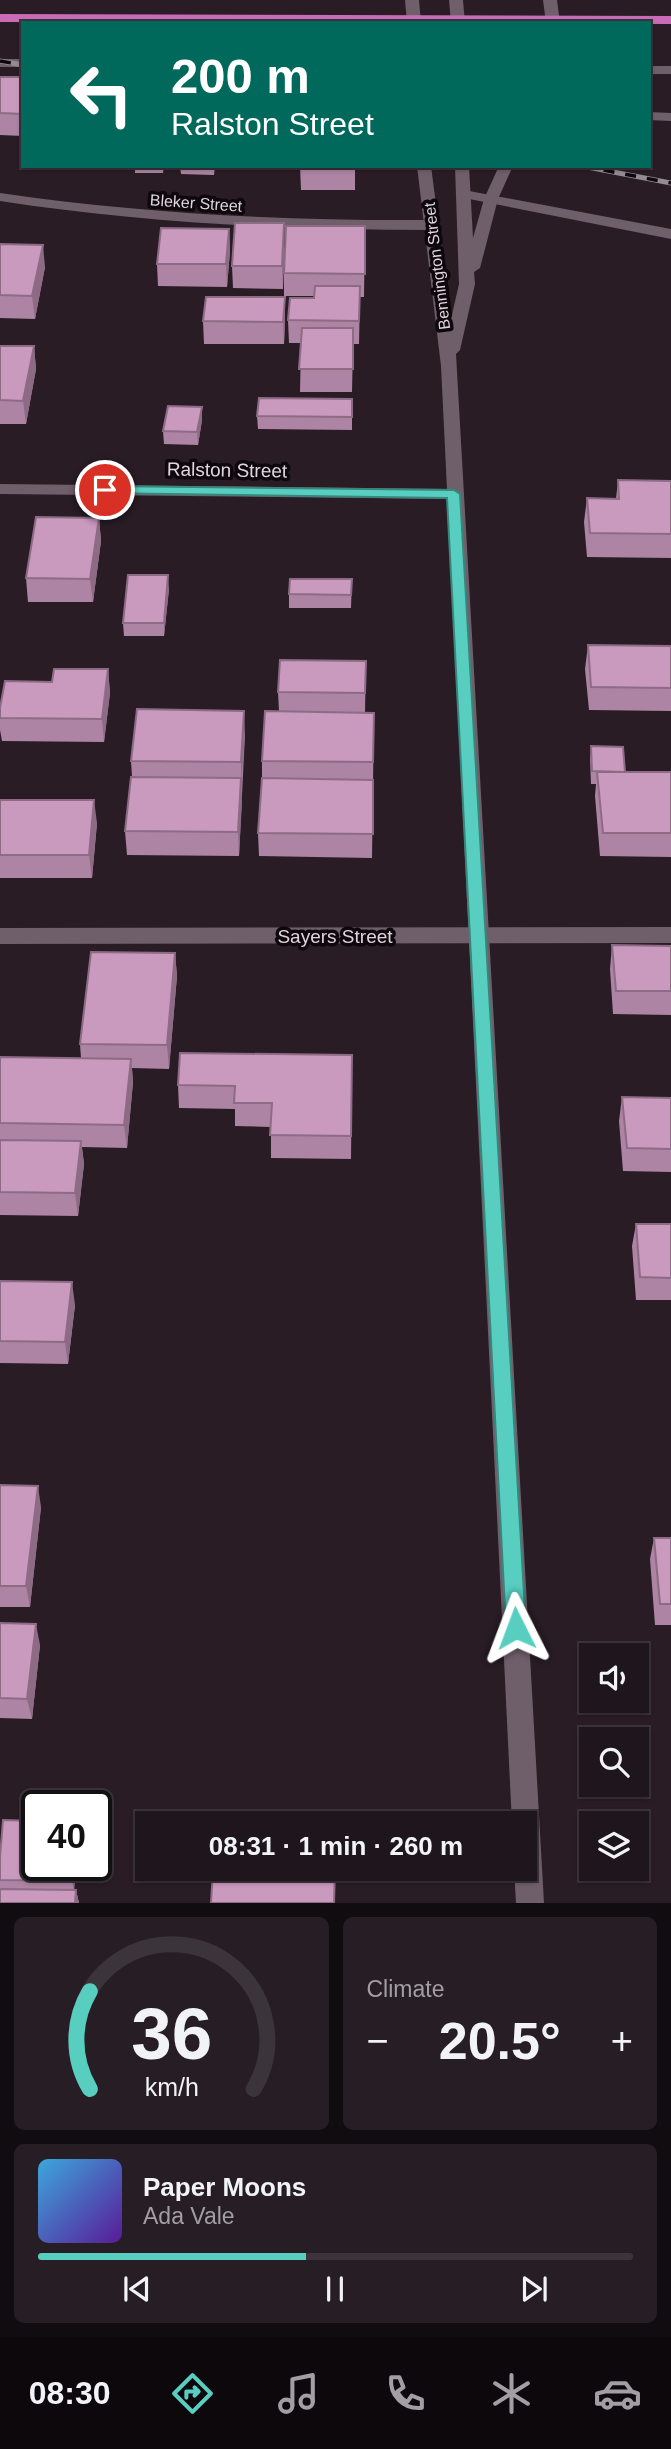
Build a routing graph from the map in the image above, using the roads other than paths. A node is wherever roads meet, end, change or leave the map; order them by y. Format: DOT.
graph roads {
  1 [pos="412,0"];
  2 [pos="456,0"];
  3 [pos="550,0"];
  4 [pos="0,18"];
  5 [pos="531,20"];
  6 [pos="414,21"];
  7 [pos="458,21"];
  8 [pos="553,21"];
  9 [pos="556,21"];
  10 [pos="578,21"];
  11 [pos="651,23"];
  12 [pos="671,23"];
  13 [pos="651,24"];
  14 [pos="0,63"];
  15 [pos="21,63"];
  16 [pos="651,70"];
  17 [pos="671,70"];
  18 [pos="651,116"];
  19 [pos="671,117"];
  20 [pos="424,168"];
  21 [pos="462,168"];
  22 [pos="505,168"];
  23 [pos="464,194"];
  24 [pos="0,197"];
  25 [pos="491,199"];
  26 [pos="433,225"];
  27 [pos="671,234"];
  28 [pos="467,284"];
  29 [pos="449,366"];
  30 [pos="0,489"];
  31 [pos="454,494"];
  32 [pos="479,935"];
  33 [pos="671,935"];
  34 [pos="0,936"];
  35 [pos="530,1903"];
  1 -- 6 [label="street"];
  2 -- 7 [label="street"];
  3 -- 8 [label="street"];
  4 -- 5 [label="highway"];
  5 -- 9 [label="highway"];
  5 -- 10 [label="highway"];
  11 -- 12 [label="highway"];
  12 -- 13 [label="highway"];
  14 -- 15 [label="street"];
  16 -- 17 [label="street"];
  18 -- 19 [label="street"];
  20 -- 26 [label="street, Bennington Street"];
  21 -- 23 [label="street, Bennington Street"];
  22 -- 25 [label="street"];
  23 -- 25 [label="street"];
  23 -- 28 [label="street, Bennington Street"];
  24 -- 26 [label="street, Bleker Street"];
  25 -- 27 [label="street"];
  25 -- 28 [label="street"];
  26 -- 29 [label="street, Bennington Street"];
  28 -- 29 [label="street, Bennington Street"];
  29 -- 31 [label="street, Bennington Street"];
  30 -- 31 [label="street, Ralston Street"];
  31 -- 32 [label="street, Bennington Street"];
  32 -- 33 [label="street, Sayers Street"];
  32 -- 34 [label="street, Sayers Street"];
  32 -- 35 [label="street, Bennington Street"];
}
